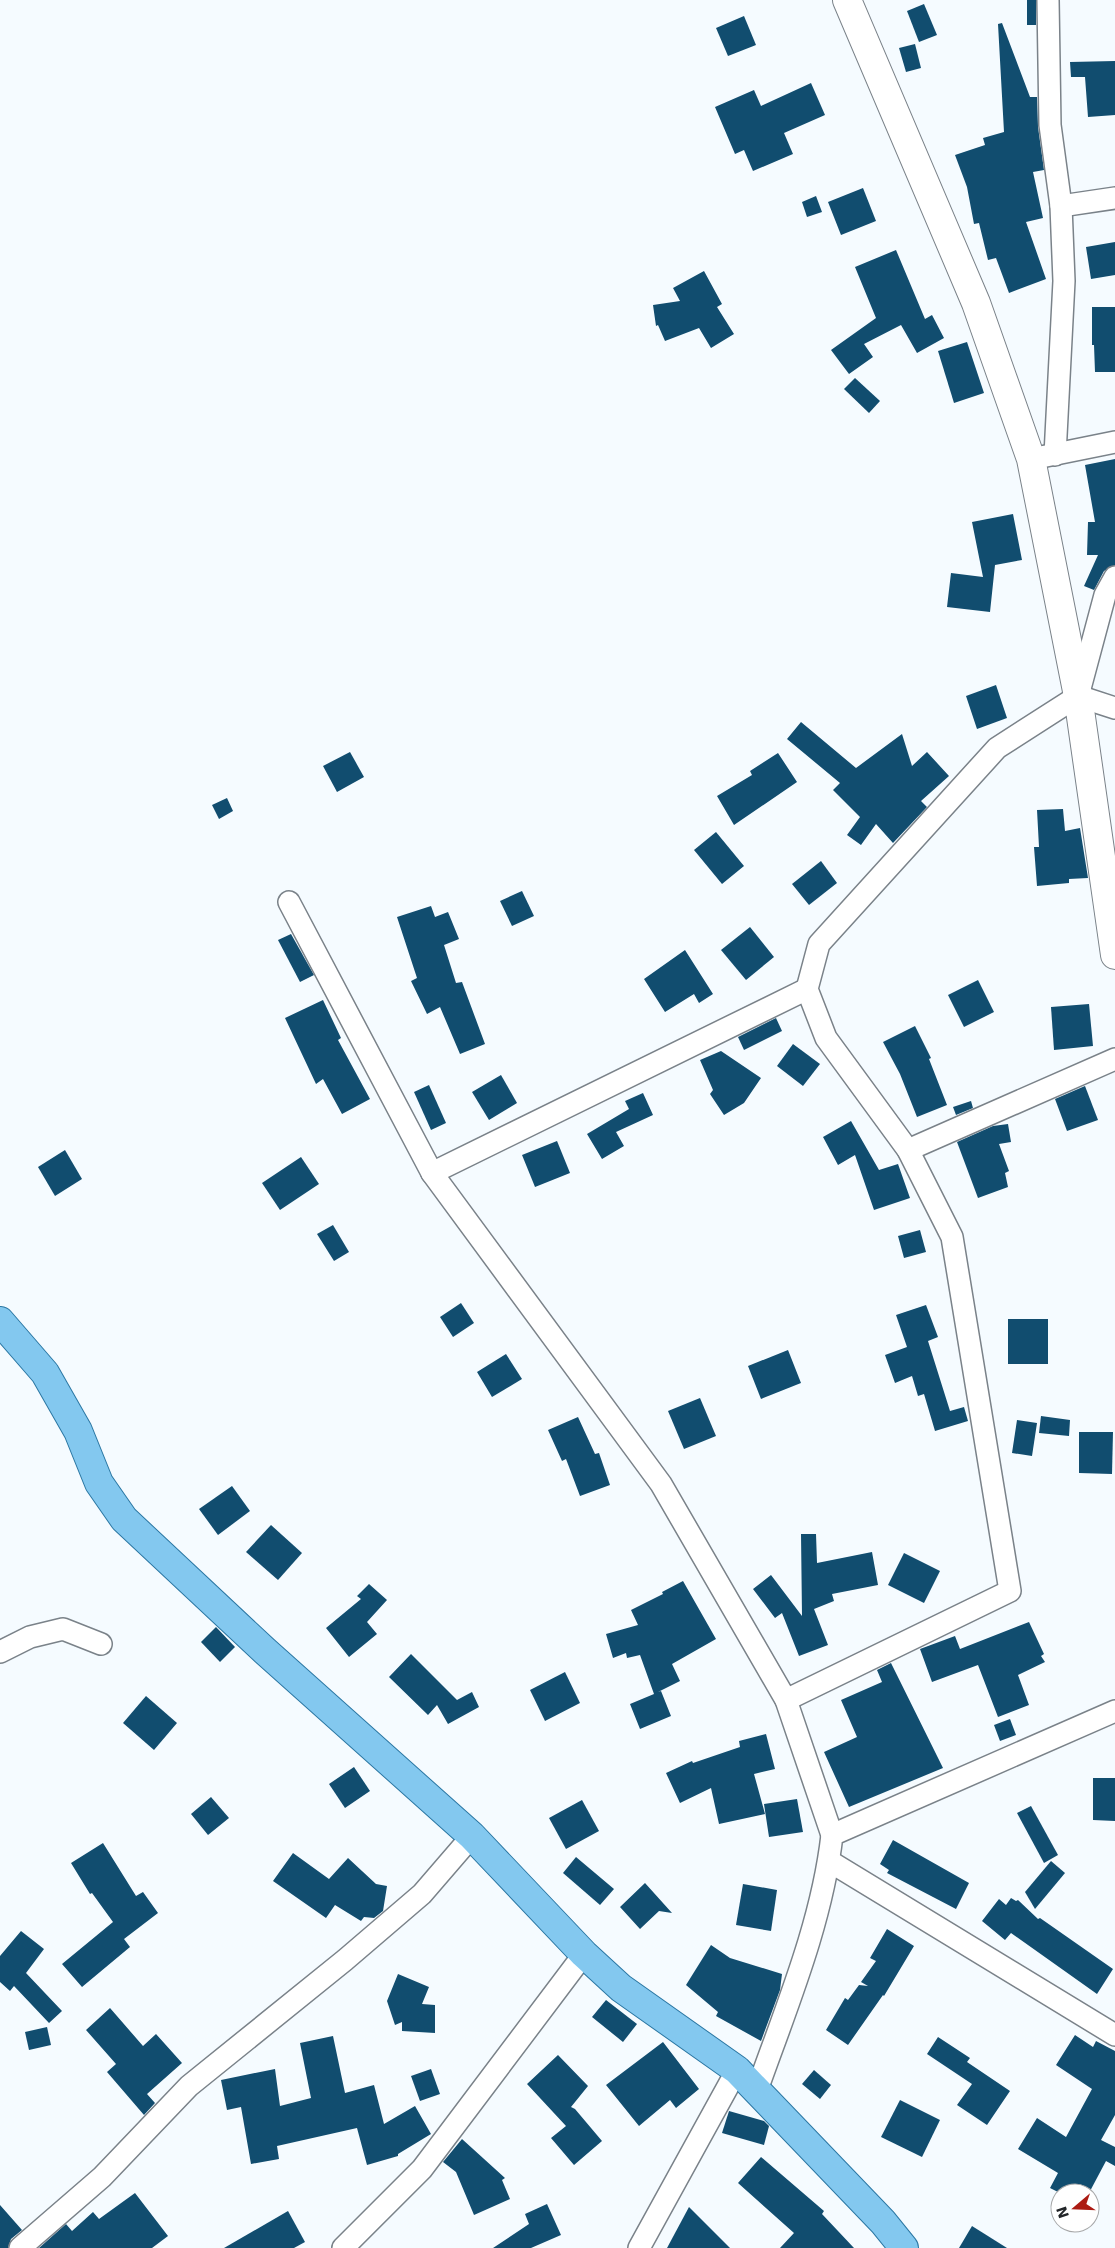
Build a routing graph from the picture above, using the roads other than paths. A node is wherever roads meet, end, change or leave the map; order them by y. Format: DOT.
graph roads {
  1 [pos="847,0"];
  2 [pos="1048,0"];
  3 [pos="1115,198"];
  4 [pos="1061,206"];
  5 [pos="1115,442"];
  6 [pos="1043,457"];
  7 [pos="1115,577"];
  8 [pos="1078,696"];
  9 [pos="1115,708"];
  10 [pos="290,902"];
  11 [pos="1115,955"];
  12 [pos="807,989"];
  13 [pos="1115,1059"];
  14 [pos="908,1150"];
  15 [pos="432,1173"];
  16 [pos="0,1322"];
  17 [pos="101,1644"];
  18 [pos="0,1652"];
  19 [pos="786,1700"];
  20 [pos="1115,1711"];
  21 [pos="832,1835"];
  22 [pos="472,1836"];
  23 [pos="830,1861"];
  24 [pos="584,1954"];
  25 [pos="1115,2034"];
  26 [pos="736,2070"];
  27 [pos="757,2090"];
  28 [pos="20,2248"];
  29 [pos="343,2248"];
  30 [pos="639,2248"];
  31 [pos="904,2248"];
  1 -- 6 [label="street"];
  2 -- 4 [label="street"];
  3 -- 4 [label="street"];
  4 -- 6 [label="street"];
  5 -- 6 [label="street"];
  6 -- 8 [label="street"];
  7 -- 8 [label="street"];
  8 -- 9 [label="street"];
  8 -- 11 [label="street"];
  8 -- 12 [label="street"];
  10 -- 15 [label="street"];
  12 -- 14 [label="street"];
  12 -- 15 [label="street"];
  13 -- 14 [label="street"];
  14 -- 19 [label="street"];
  15 -- 19 [label="street"];
  16 -- 22 [label="main road"];
  17 -- 18 [label="street"];
  19 -- 21 [label="street"];
  20 -- 21 [label="street"];
  21 -- 23 [label="street"];
  22 -- 24 [label="main road"];
  22 -- 28 [label="street"];
  23 -- 25 [label="street"];
  23 -- 27 [label="street"];
  24 -- 26 [label="main road"];
  24 -- 29 [label="street"];
  26 -- 27 [label="main road"];
  26 -- 30 [label="street"];
  27 -- 31 [label="main road"];
}
